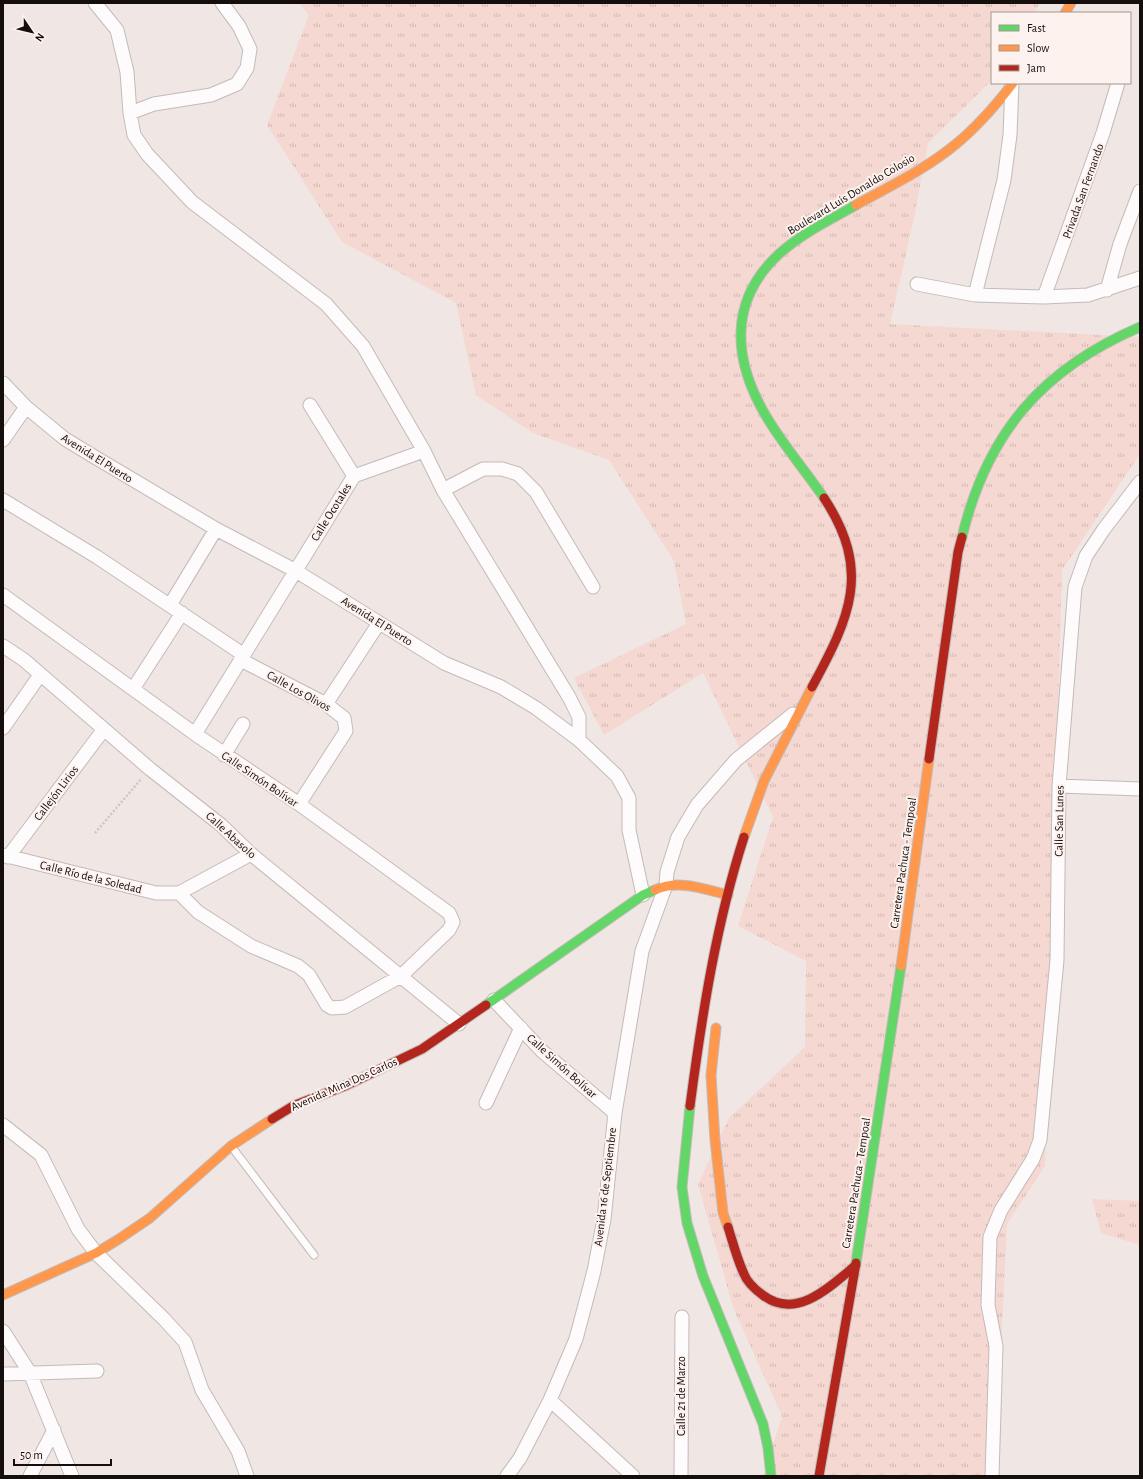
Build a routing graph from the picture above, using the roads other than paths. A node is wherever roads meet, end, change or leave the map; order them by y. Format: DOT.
graph roads {
  1 [pos="95,3"];
  2 [pos="222,3"];
  3 [pos="1071,3"];
  4 [pos="1066,12"];
  5 [pos="1013,84"];
  6 [pos="1118,84"];
  7 [pos="130,113"];
  8 [pos="1140,191"];
  9 [pos="1140,278"];
  10 [pos="917,284"];
  11 [pos="1107,290"];
  12 [pos="975,295"];
  13 [pos="1044,297"];
  14 [pos="1140,327"];
  15 [pos="3,383"];
  16 [pos="310,405"];
  17 [pos="26,407"];
  18 [pos="3,440"];
  19 [pos="424,451"];
  20 [pos="354,476"];
  21 [pos="1140,482"];
  22 [pos="443,490"];
  23 [pos="3,500"];
  24 [pos="216,529"];
  25 [pos="296,571"];
  26 [pos="592,587"];
  27 [pos="3,595"];
  28 [pos="170,605"];
  29 [pos="182,613"];
  30 [pos="379,623"];
  31 [pos="3,646"];
  32 [pos="243,657"];
  33 [pos="40,675"];
  34 [pos="133,689"];
  35 [pos="326,704"];
  36 [pos="800,708"];
  37 [pos="243,724"];
  38 [pos="3,728"];
  39 [pos="104,729"];
  40 [pos="195,734"];
  41 [pos="579,740"];
  42 [pos="224,755"];
  43 [pos="1059,786"];
  44 [pos="1140,790"];
  45 [pos="299,804"];
  46 [pos="251,854"];
  47 [pos="5,856"];
  48 [pos="666,885"];
  49 [pos="179,893"];
  50 [pos="643,895"];
  51 [pos="728,895"];
  52 [pos="712,958"];
  53 [pos="401,976"];
  54 [pos="717,992"];
  55 [pos="494,1000"];
  56 [pos="716,1022"];
  57 [pos="459,1024"];
  58 [pos="520,1028"];
  59 [pos="486,1103"];
  60 [pos="614,1113"];
  61 [pos="3,1125"];
  62 [pos="231,1146"];
  63 [pos="96,1253"];
  64 [pos="314,1255"];
  65 [pos="856,1265"];
  66 [pos="3,1295"];
  67 [pos="682,1316"];
  68 [pos="3,1330"];
  69 [pos="97,1371"];
  70 [pos="30,1373"];
  71 [pos="3,1374"];
  72 [pos="550,1400"];
  73 [pos="54,1430"];
  74 [pos="30,1476"];
  75 [pos="72,1476"];
  76 [pos="247,1476"];
  77 [pos="507,1476"];
  78 [pos="633,1476"];
  79 [pos="681,1476"];
  80 [pos="771,1476"];
  81 [pos="819,1476"];
  82 [pos="992,1476"];
  1 -- 7 [label="street"];
  2 -- 7 [label="street"];
  3 -- 4 [label="main road"];
  5 -- 12 [label="street"];
  5 -- 36 [label="main road, Boulevard Luis Donaldo Colosio"];
  6 -- 13 [label="street, Privada San Fernando"];
  7 -- 19 [label="street"];
  8 -- 11 [label="street"];
  9 -- 11 [label="street"];
  10 -- 12 [label="street"];
  11 -- 13 [label="street"];
  12 -- 13 [label="street"];
  14 -- 65 [label="main road, Carretera Pachuca - Tempoal"];
  15 -- 17 [label="street, Avenida El Puerto"];
  16 -- 20 [label="street"];
  17 -- 18 [label="street"];
  17 -- 24 [label="street, Avenida El Puerto"];
  19 -- 20 [label="street, Calle Ocotales"];
  19 -- 22 [label="street"];
  20 -- 25 [label="street, Calle Ocotales"];
  21 -- 43 [label="street, Calle San Lunes"];
  22 -- 26 [label="street"];
  22 -- 41 [label="street"];
  23 -- 28 [label="street"];
  24 -- 25 [label="street, Avenida El Puerto"];
  24 -- 28 [label="street"];
  25 -- 30 [label="street, Avenida El Puerto"];
  25 -- 32 [label="street"];
  27 -- 34 [label="street, Calle Simón Bolívar"];
  28 -- 29 [label="street"];
  29 -- 32 [label="street"];
  29 -- 34 [label="street"];
  30 -- 35 [label="street"];
  30 -- 41 [label="street, Avenida El Puerto"];
  31 -- 33 [label="street, Calle Abasolo"];
  32 -- 35 [label="street, Calle Los Olivos"];
  32 -- 40 [label="street"];
  33 -- 38 [label="street"];
  33 -- 39 [label="street, Calle Abasolo"];
  34 -- 40 [label="street, Calle Simón Bolívar"];
  35 -- 45 [label="street, Calle Los Olivos"];
  36 -- 48 [label="street"];
  36 -- 51 [label="main road"];
  37 -- 42 [label="street"];
  39 -- 46 [label="street, Calle Abasolo"];
  39 -- 47 [label="street, Callejón Lirios"];
  40 -- 42 [label="street, Calle Simón Bolívar"];
  41 -- 50 [label="street, Avenida El Puerto"];
  42 -- 45 [label="street, Calle Simón Bolívar"];
  43 -- 44 [label="street"];
  43 -- 82 [label="street, Calle San Lunes"];
  45 -- 53 [label="street, Calle Simón Bolívar"];
  46 -- 49 [label="street"];
  46 -- 53 [label="street, Calle Abasolo"];
  47 -- 49 [label="street, Calle Río de la Soledad"];
  48 -- 50 [label="main road, Avenida Mina Dos Carlos"];
  48 -- 51 [label="main road, Avenida Mina Dos Carlos"];
  48 -- 60 [label="street, Avenida 16 de Septiembre"];
  49 -- 53 [label="street"];
  50 -- 55 [label="main road, Avenida Mina Dos Carlos"];
  51 -- 52 [label="main road"];
  52 -- 54 [label="main road"];
  52 -- 80 [label="main road"];
  53 -- 57 [label="street, Calle Abasolo"];
  55 -- 57 [label="main road, Avenida Mina Dos Carlos"];
  55 -- 58 [label="street, Calle Simón Bolívar"];
  56 -- 65 [label="main road"];
  57 -- 62 [label="main road, Avenida Mina Dos Carlos"];
  58 -- 59 [label="street"];
  58 -- 60 [label="street, Calle Simón Bolívar"];
  60 -- 72 [label="street, Avenida 16 de Septiembre"];
  61 -- 63 [label="street"];
  62 -- 63 [label="main road, Avenida Mina Dos Carlos"];
  62 -- 64 [label="lane"];
  63 -- 66 [label="main road, Avenida Mina Dos Carlos"];
  63 -- 76 [label="street"];
  65 -- 81 [label="main road, Carretera Pachuca - Tempoal"];
  67 -- 79 [label="street, Calle 21 de Marzo"];
  68 -- 70 [label="street"];
  69 -- 70 [label="street"];
  70 -- 71 [label="street"];
  70 -- 73 [label="street"];
  72 -- 77 [label="street, Avenida 16 de Septiembre"];
  72 -- 78 [label="street"];
  73 -- 74 [label="street"];
  73 -- 75 [label="street"];
}
